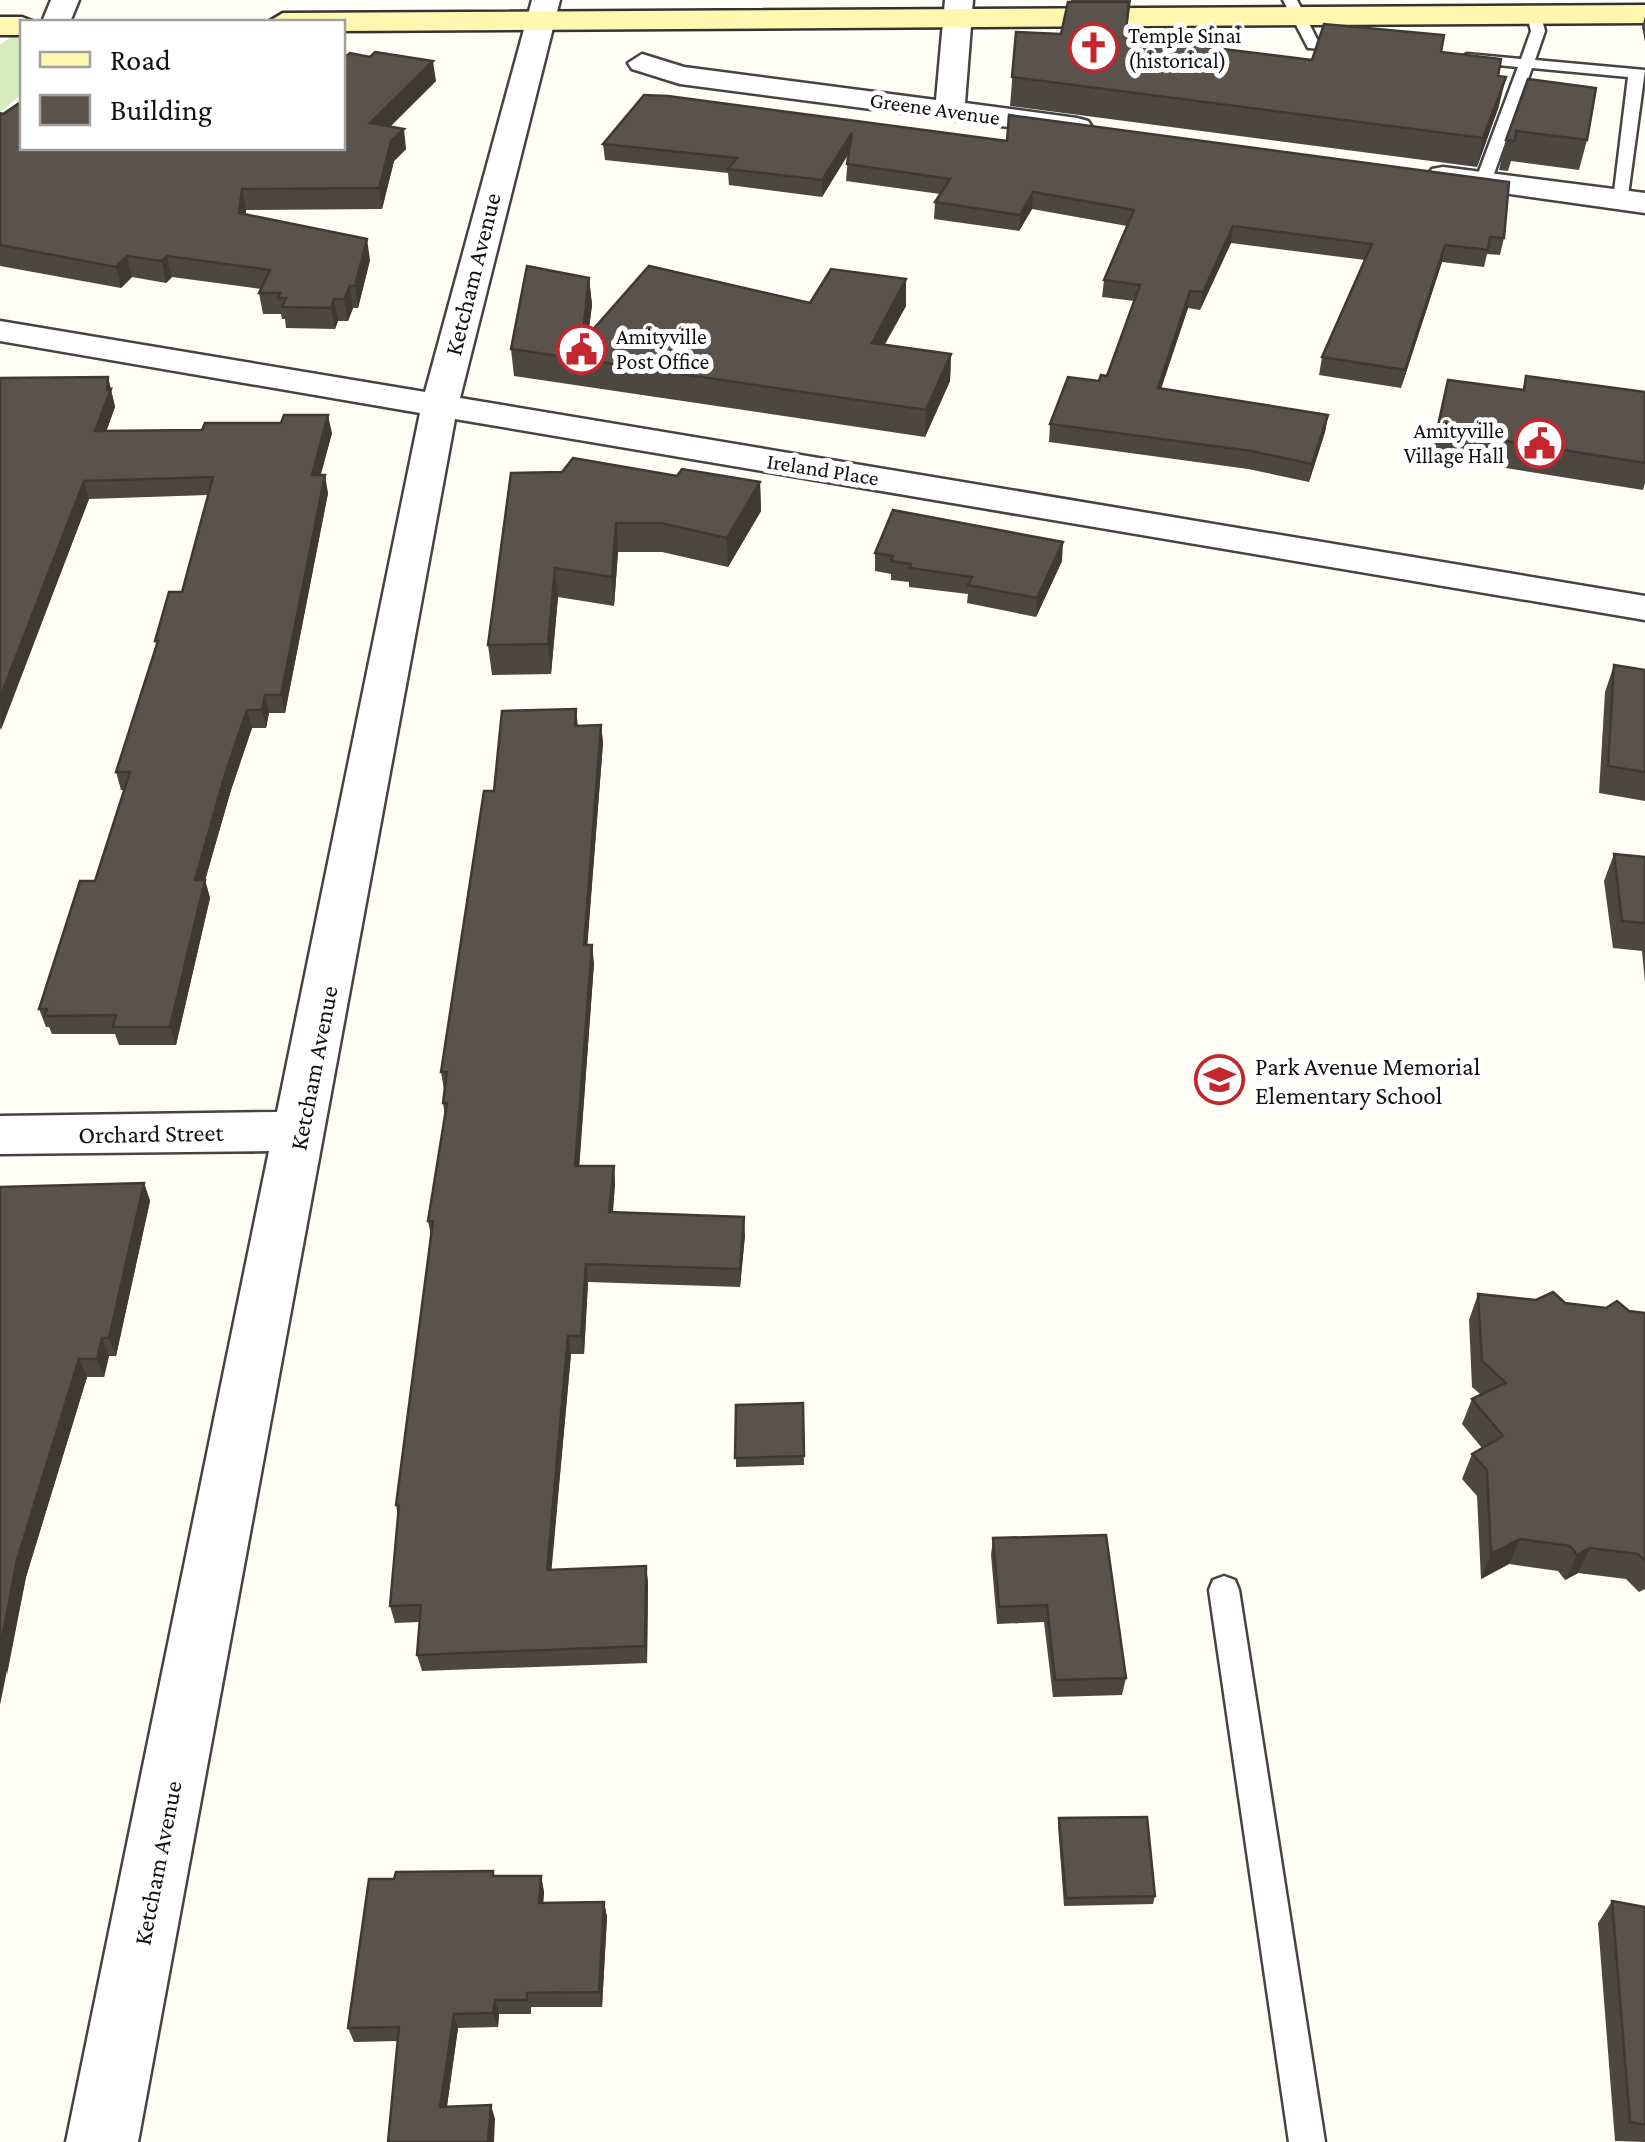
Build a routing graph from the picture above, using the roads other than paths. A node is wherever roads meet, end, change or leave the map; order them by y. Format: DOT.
graph roads {
  1 [pos="1294,8"];
  2 [pos="959,9"];
  3 [pos="543,10"];
  4 [pos="1533,12"];
  5 [pos="1645,14"];
  6 [pos="327,20"];
  7 [pos="1372,50"];
  8 [pos="1450,56"];
  9 [pos="642,63"];
  10 [pos="1527,63"];
  11 [pos="1641,74"];
  12 [pos="950,110"];
  13 [pos="1106,131"];
  14 [pos="1408,172"];
  15 [pos="1483,182"];
  16 [pos="1633,202"];
  17 [pos="0,331"];
  18 [pos="440,405"];
  19 [pos="1645,608"];
  20 [pos="301,1130"];
  21 [pos="0,1135"];
  22 [pos="1224,1590"];
  23 [pos="102,2142"];
  24 [pos="1307,2142"];
  1 -- 2 [label="main road"];
  1 -- 4 [label="main road"];
  1 -- 7 [label="lane"];
  2 -- 3 [label="main road"];
  2 -- 12 [label="street"];
  3 -- 6 [label="main road"];
  3 -- 18 [label="street, Ketcham Avenue"];
  4 -- 5 [label="main road"];
  4 -- 10 [label="lane"];
  8 -- 10 [label="lane"];
  9 -- 12 [label="street, Greene Avenue"];
  10 -- 11 [label="lane"];
  10 -- 15 [label="lane"];
  11 -- 16 [label="lane"];
  12 -- 13 [label="street, Greene Avenue"];
  14 -- 15 [label="street"];
  15 -- 16 [label="street"];
  17 -- 18 [label="street, Ireland Place"];
  18 -- 19 [label="street, Ireland Place"];
  18 -- 20 [label="street, Ketcham Avenue"];
  20 -- 21 [label="street, Orchard Street"];
  20 -- 23 [label="street, Ketcham Avenue"];
  22 -- 24 [label="lane"];
}
